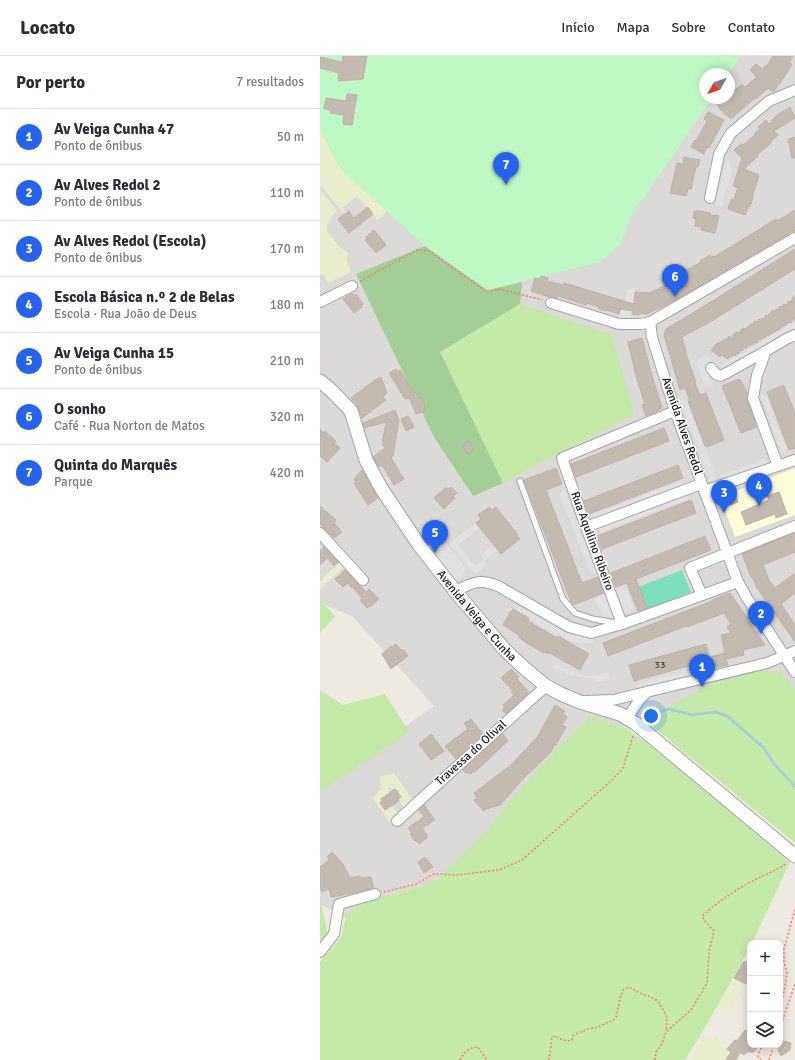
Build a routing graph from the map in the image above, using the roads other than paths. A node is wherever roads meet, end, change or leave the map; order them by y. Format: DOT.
graph roads {
  1 [pos="795,90"];
  2 [pos="710,198"];
  3 [pos="795,238"];
  4 [pos="352,286"];
  5 [pos="320,302"];
  6 [pos="551,303"];
  7 [pos="650,322"];
  8 [pos="795,335"];
  9 [pos="766,351"];
  10 [pos="711,368"];
  11 [pos="320,381"];
  12 [pos="675,411"];
  13 [pos="795,460"];
  14 [pos="778,466"];
  15 [pos="520,481"];
  16 [pos="703,488"];
  17 [pos="795,526"];
  18 [pos="586,527"];
  19 [pos="320,533"];
  20 [pos="727,552"];
  21 [pos="363,580"];
  22 [pos="738,582"];
  23 [pos="455,591"];
  24 [pos="702,595"];
  25 [pos="622,624"];
  26 [pos="795,651"];
  27 [pos="784,656"];
  28 [pos="795,672"];
  29 [pos="546,686"];
  30 [pos="648,691"];
  31 [pos="632,695"];
  32 [pos="580,702"];
  33 [pos="624,716"];
  34 [pos="397,821"];
  35 [pos="794,855"];
  36 [pos="375,894"];
  37 [pos="320,952"];
  1 -- 2 [label="street"];
  3 -- 7 [label="street"];
  4 -- 5 [label="street"];
  6 -- 7 [label="street"];
  7 -- 12 [label="street, Avenida Alves Redol"];
  8 -- 9 [label="street"];
  9 -- 10 [label="street"];
  9 -- 14 [label="street"];
  11 -- 23 [label="street, Avenida Veiga e Cunha"];
  12 -- 16 [label="street, Avenida Alves Redol"];
  12 -- 18 [label="street, Rua Aquilino Ribeiro"];
  13 -- 14 [label="street"];
  14 -- 16 [label="street"];
  15 -- 25 [label="lane"];
  16 -- 18 [label="street"];
  16 -- 20 [label="street, Avenida Alves Redol"];
  17 -- 20 [label="street"];
  18 -- 25 [label="street, Rua Aquilino Ribeiro"];
  19 -- 21 [label="street"];
  20 -- 22 [label="street, Avenida Alves Redol"];
  20 -- 24 [label="street"];
  22 -- 24 [label="street"];
  22 -- 27 [label="street, Avenida Alves Redol"];
  23 -- 25 [label="street"];
  23 -- 29 [label="street, Avenida Veiga e Cunha"];
  24 -- 25 [label="street"];
  26 -- 27 [label="street, Avenida Veiga e Cunha"];
  27 -- 28 [label="street, Avenida Alves Redol"];
  27 -- 30 [label="street, Avenida Veiga e Cunha"];
  29 -- 32 [label="street, Avenida Veiga e Cunha"];
  29 -- 34 [label="street, Travessa do Olival"];
  30 -- 31 [label="street, Avenida Veiga e Cunha"];
  30 -- 33 [label="street"];
  31 -- 32 [label="street, Avenida Veiga e Cunha"];
  31 -- 33 [label="street"];
  32 -- 33 [label="street"];
  33 -- 35 [label="street"];
  36 -- 37 [label="street"];
}
